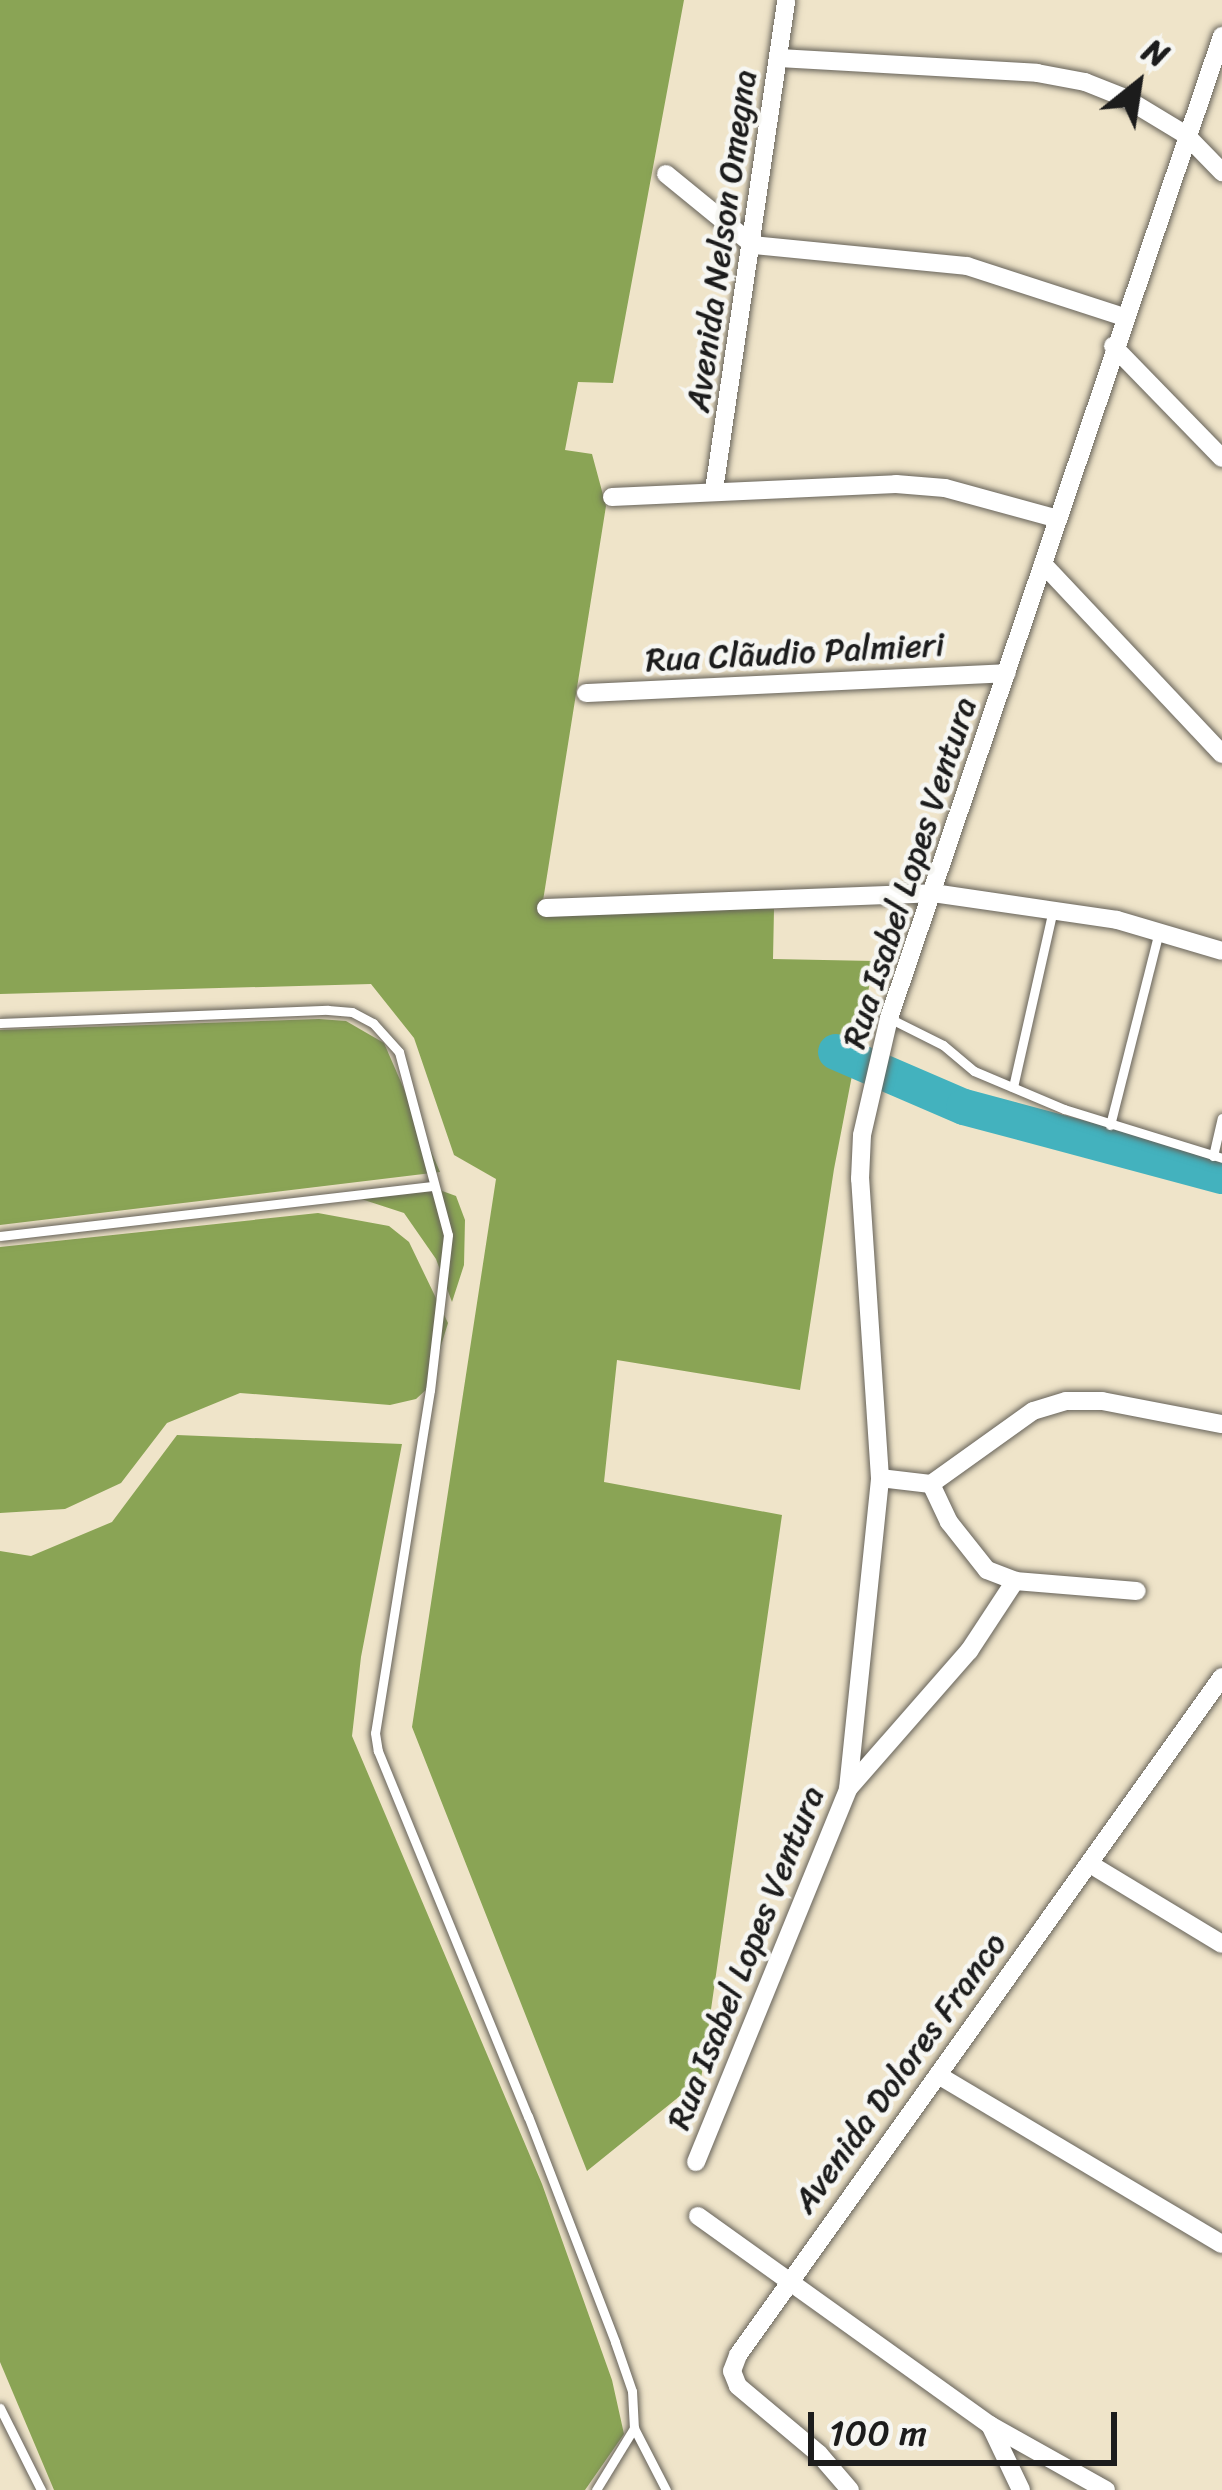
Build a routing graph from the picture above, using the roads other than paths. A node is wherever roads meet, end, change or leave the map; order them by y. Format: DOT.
graph roads {
  1 [pos="786,0"];
  2 [pos="1222,36"];
  3 [pos="779,58"];
  4 [pos="1186,135"];
  5 [pos="1222,172"];
  6 [pos="667,174"];
  7 [pos="753,245"];
  8 [pos="1124,317"];
  9 [pos="1113,346"];
  10 [pos="1222,458"];
  11 [pos="714,490"];
  12 [pos="612,497"];
  13 [pos="1058,519"];
  14 [pos="1043,564"];
  15 [pos="1007,673"];
  16 [pos="586,692"];
  17 [pos="1222,754"];
  18 [pos="933,893"];
  19 [pos="546,908"];
  20 [pos="1053,910"];
  21 [pos="1159,932"];
  22 [pos="1222,952"];
  23 [pos="889,1018"];
  24 [pos="0,1023"];
  25 [pos="1013,1087"];
  26 [pos="1222,1118"];
  27 [pos="1110,1125"];
  28 [pos="1217,1157"];
  29 [pos="432,1186"];
  30 [pos="0,1236"];
  31 [pos="1222,1424"];
  32 [pos="880,1478"];
  33 [pos="931,1484"];
  34 [pos="1015,1581"];
  35 [pos="1137,1591"];
  36 [pos="1222,1677"];
  37 [pos="848,1789"];
  38 [pos="1090,1864"];
  39 [pos="1222,1944"];
  40 [pos="938,2074"];
  41 [pos="696,2162"];
  42 [pos="698,2216"];
  43 [pos="1222,2244"];
  44 [pos="787,2280"];
  45 [pos="0,2408"];
  46 [pos="990,2425"];
  47 [pos="634,2428"];
  48 [pos="41,2490"];
  49 [pos="596,2490"];
  50 [pos="666,2490"];
  51 [pos="850,2490"];
  52 [pos="1021,2490"];
  53 [pos="1106,2490"];
  1 -- 3 [label="street, Avenida Nelson Omegna"];
  2 -- 4 [label="street, Rua Isabel Lopes Ventura"];
  3 -- 4 [label="street"];
  3 -- 7 [label="street, Avenida Nelson Omegna"];
  4 -- 5 [label="street"];
  4 -- 8 [label="street, Rua Isabel Lopes Ventura"];
  6 -- 7 [label="street"];
  7 -- 8 [label="street"];
  7 -- 11 [label="street, Avenida Nelson Omegna"];
  8 -- 9 [label="street, Rua Isabel Lopes Ventura"];
  9 -- 10 [label="street"];
  9 -- 13 [label="street, Rua Isabel Lopes Ventura"];
  11 -- 12 [label="street"];
  11 -- 13 [label="street"];
  13 -- 14 [label="street, Rua Isabel Lopes Ventura"];
  14 -- 15 [label="street, Rua Isabel Lopes Ventura"];
  14 -- 17 [label="street"];
  15 -- 16 [label="street, Rua Clãudio Palmieri"];
  15 -- 18 [label="street, Rua Isabel Lopes Ventura"];
  18 -- 19 [label="street"];
  18 -- 20 [label="street"];
  18 -- 23 [label="street, Rua Isabel Lopes Ventura"];
  20 -- 21 [label="street"];
  20 -- 25 [label="lane"];
  21 -- 22 [label="street"];
  21 -- 27 [label="lane"];
  23 -- 25 [label="lane"];
  23 -- 32 [label="street, Rua Isabel Lopes Ventura"];
  24 -- 29 [label="lane"];
  25 -- 27 [label="lane"];
  26 -- 28 [label="lane"];
  27 -- 28 [label="lane"];
  29 -- 30 [label="lane"];
  29 -- 47 [label="lane"];
  31 -- 33 [label="street"];
  32 -- 33 [label="street"];
  32 -- 37 [label="street, Rua Isabel Lopes Ventura"];
  33 -- 34 [label="street"];
  34 -- 35 [label="street"];
  34 -- 37 [label="street"];
  36 -- 38 [label="street, Avenida Dolores Franco"];
  37 -- 41 [label="street, Rua Isabel Lopes Ventura"];
  38 -- 39 [label="street"];
  38 -- 40 [label="street, Avenida Dolores Franco"];
  40 -- 43 [label="street"];
  40 -- 44 [label="street, Avenida Dolores Franco"];
  42 -- 44 [label="street"];
  44 -- 46 [label="street"];
  44 -- 51 [label="street, Avenida Dolores Franco"];
  45 -- 48 [label="lane"];
  46 -- 52 [label="street"];
  46 -- 53 [label="street"];
  47 -- 49 [label="lane"];
  47 -- 50 [label="lane"];
}
